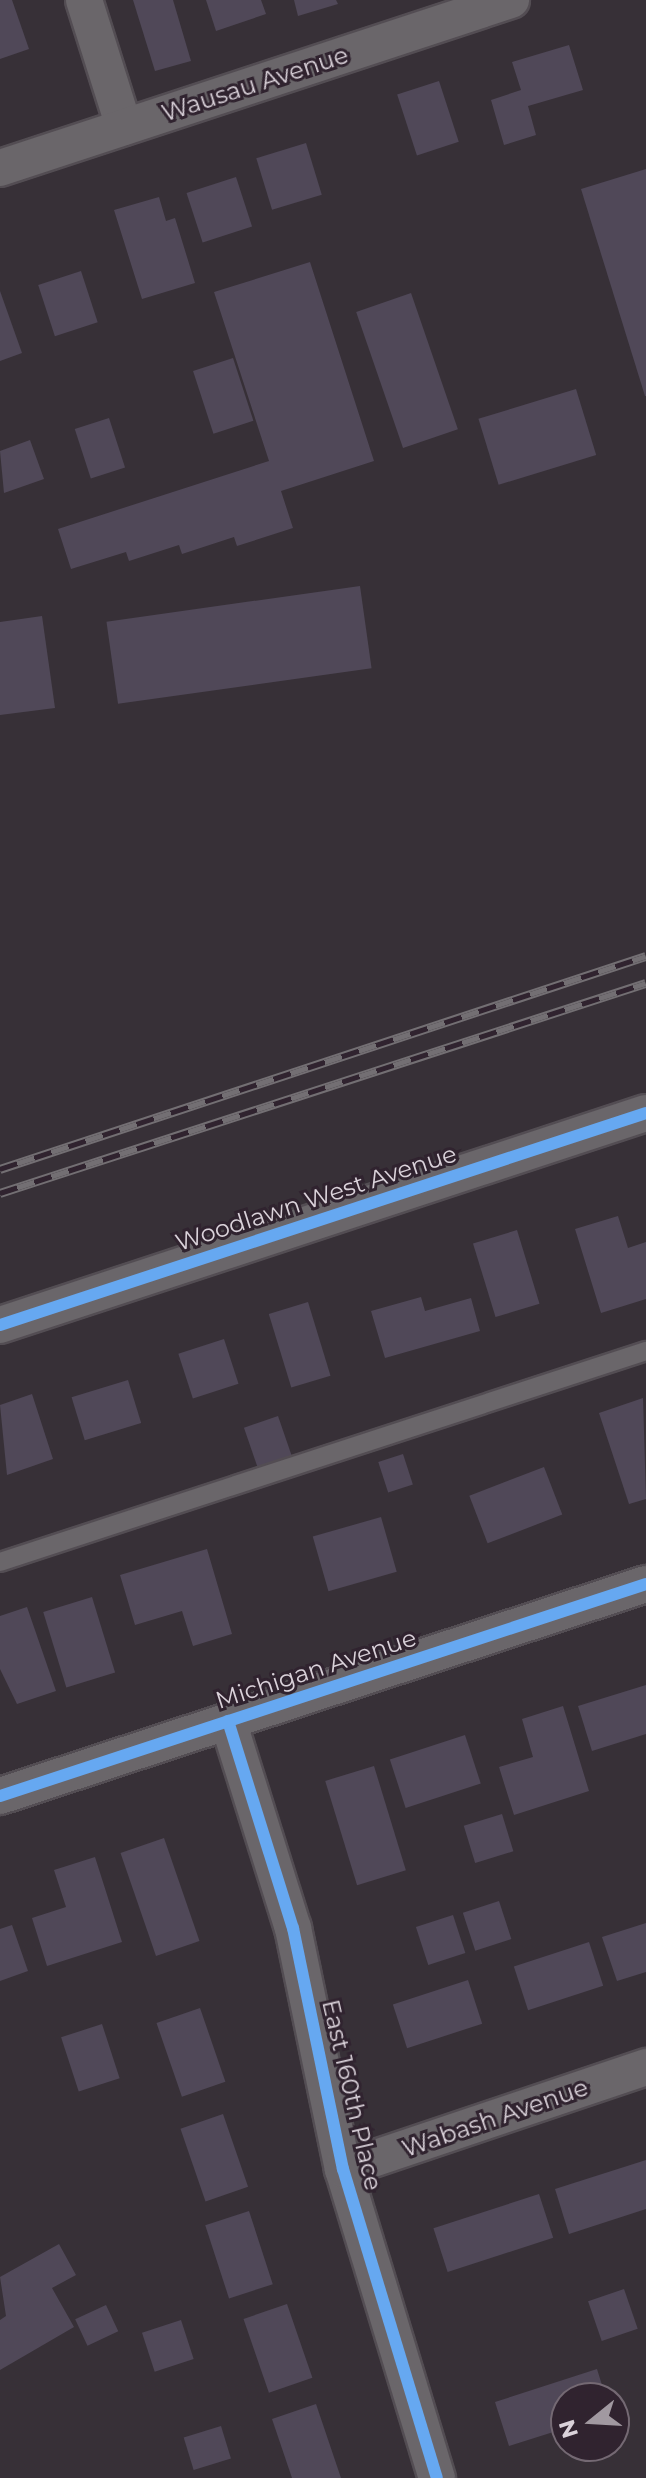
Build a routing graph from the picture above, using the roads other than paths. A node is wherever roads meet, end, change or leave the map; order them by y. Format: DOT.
graph roads {
  1 [pos="84,0"];
  2 [pos="511,0"];
  3 [pos="124,127"];
  4 [pos="0,168"];
  5 [pos="646,1113"];
  6 [pos="0,1325"];
  7 [pos="646,1351"];
  8 [pos="0,1562"];
  9 [pos="646,1584"];
  10 [pos="228,1721"];
  11 [pos="0,1796"];
  12 [pos="646,2067"];
  13 [pos="343,2169"];
  14 [pos="437,2478"];
  1 -- 3 [label="street"];
  2 -- 3 [label="street, Wausau Avenue"];
  3 -- 4 [label="street, Wausau Avenue"];
  5 -- 6 [label="street, Woodlawn West Avenue"];
  7 -- 8 [label="lane"];
  9 -- 10 [label="street, Michigan Avenue"];
  10 -- 11 [label="street, Michigan Avenue"];
  10 -- 13 [label="street, East 160th Place"];
  12 -- 13 [label="street, Wabash Avenue"];
  13 -- 14 [label="street, East 160th Place"];
}
